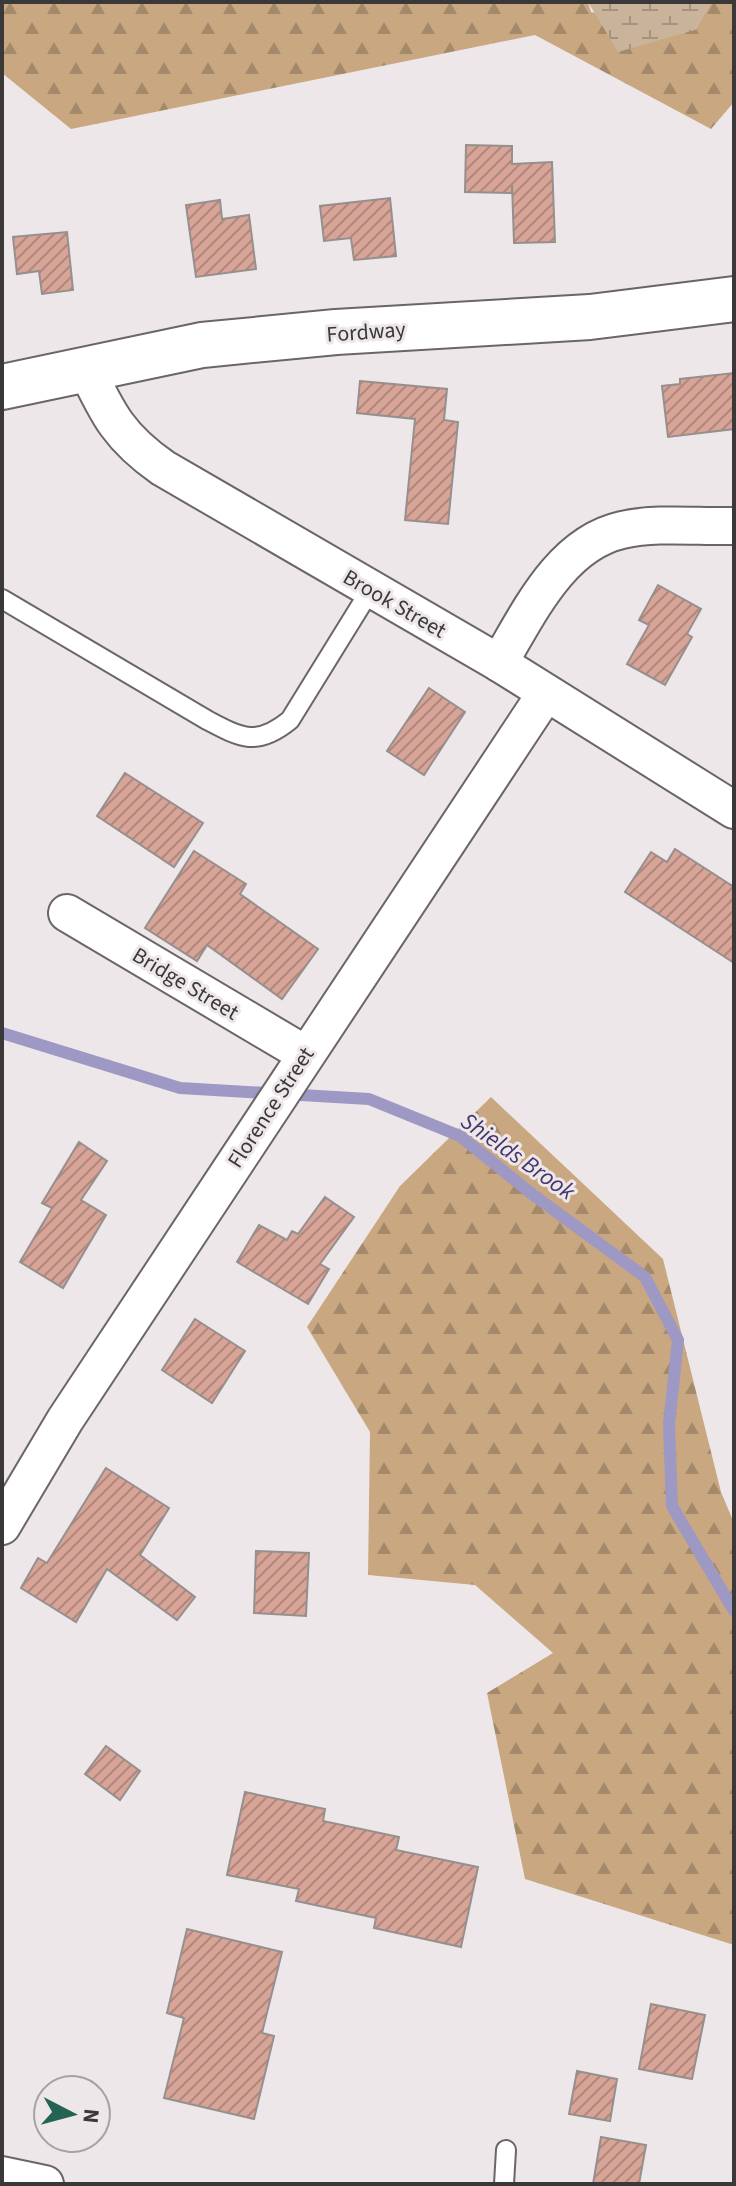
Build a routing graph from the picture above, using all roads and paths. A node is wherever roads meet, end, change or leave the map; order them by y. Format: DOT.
graph roads {
  1 [pos="734,299"];
  2 [pos="86,368"];
  3 [pos="2,387"];
  4 [pos="734,526"];
  5 [pos="371,589"];
  6 [pos="2,599"];
  7 [pos="499,663"];
  8 [pos="546,693"];
  9 [pos="734,810"];
  10 [pos="67,913"];
  11 [pos="299,1064"];
  12 [pos="2,1526"];
  13 [pos="506,2150"];
  14 [pos="2,2175"];
  15 [pos="45,2184"];
  16 [pos="504,2184"];
  1 -- 2 [label="street, Fordway"];
  2 -- 3 [label="street, Fordway"];
  2 -- 5 [label="street, Brook Street"];
  4 -- 7 [label="street"];
  5 -- 6 [label="lane"];
  5 -- 7 [label="street, Brook Street"];
  7 -- 8 [label="street, Brook Street"];
  8 -- 9 [label="street, Brook Street"];
  8 -- 11 [label="street, Florence Street"];
  10 -- 11 [label="street, Bridge Street"];
  11 -- 12 [label="street, Florence Street"];
  13 -- 16 [label="lane"];
  14 -- 15 [label="street"];
}
